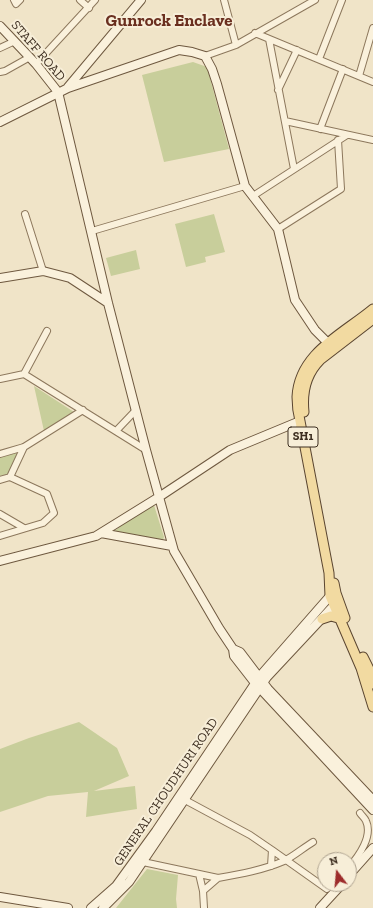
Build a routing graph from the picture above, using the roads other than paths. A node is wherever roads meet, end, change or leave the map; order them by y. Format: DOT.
graph roads {
  1 [pos="14,0"];
  2 [pos="20,0"];
  3 [pos="80,0"];
  4 [pos="96,0"];
  5 [pos="141,0"];
  6 [pos="224,0"];
  7 [pos="315,0"];
  8 [pos="342,0"];
  9 [pos="88,8"];
  10 [pos="0,26"];
  11 [pos="373,28"];
  12 [pos="255,33"];
  13 [pos="269,39"];
  14 [pos="15,41"];
  15 [pos="236,44"];
  16 [pos="0,48"];
  17 [pos="297,50"];
  18 [pos="205,56"];
  19 [pos="30,57"];
  20 [pos="319,59"];
  21 [pos="36,64"];
  22 [pos="343,69"];
  23 [pos="0,72"];
  24 [pos="359,76"];
  25 [pos="373,82"];
  26 [pos="68,88"];
  27 [pos="278,90"];
  28 [pos="58,92"];
  29 [pos="284,121"];
  30 [pos="0,122"];
  31 [pos="320,129"];
  32 [pos="347,135"];
  33 [pos="338,140"];
  34 [pos="373,140"];
  35 [pos="294,169"];
  36 [pos="245,186"];
  37 [pos="253,196"];
  38 [pos="25,214"];
  39 [pos="278,229"];
  40 [pos="92,232"];
  41 [pos="42,271"];
  42 [pos="0,278"];
  43 [pos="108,303"];
  44 [pos="373,309"];
  45 [pos="373,320"];
  46 [pos="46,331"];
  47 [pos="328,343"];
  48 [pos="24,374"];
  49 [pos="0,379"];
  50 [pos="82,410"];
  51 [pos="136,410"];
  52 [pos="300,421"];
  53 [pos="116,431"];
  54 [pos="24,447"];
  55 [pos="146,450"];
  56 [pos="0,454"];
  57 [pos="10,477"];
  58 [pos="0,480"];
  59 [pos="159,497"];
  60 [pos="0,514"];
  61 [pos="24,528"];
  62 [pos="102,532"];
  63 [pos="0,536"];
  64 [pos="172,546"];
  65 [pos="0,561"];
  66 [pos="334,599"];
  67 [pos="338,618"];
  68 [pos="322,619"];
  69 [pos="259,683"];
  70 [pos="373,684"];
  71 [pos="373,707"];
  72 [pos="185,800"];
  73 [pos="373,800"];
  74 [pos="373,810"];
  75 [pos="360,814"];
  76 [pos="313,842"];
  77 [pos="372,849"];
  78 [pos="272,850"];
  79 [pos="357,857"];
  80 [pos="285,860"];
  81 [pos="143,862"];
  82 [pos="271,866"];
  83 [pos="357,867"];
  84 [pos="199,874"];
  85 [pos="218,878"];
  86 [pos="317,883"];
  87 [pos="202,891"];
  88 [pos="335,892"];
  89 [pos="0,897"];
  90 [pos="0,901"];
  91 [pos="35,908"];
  92 [pos="66,908"];
  93 [pos="91,908"];
  94 [pos="103,908"];
  95 [pos="204,908"];
  96 [pos="320,908"];
  1 -- 2 [label="street"];
  3 -- 9 [label="street"];
  4 -- 9 [label="street"];
  5 -- 26 [label="main road"];
  6 -- 15 [label="street"];
  7 -- 12 [label="street"];
  8 -- 20 [label="street"];
  9 -- 21 [label="street"];
  10 -- 14 [label="main road, STAFF ROAD"];
  11 -- 24 [label="street"];
  12 -- 13 [label="street"];
  12 -- 15 [label="street"];
  13 -- 17 [label="street"];
  13 -- 27 [label="street"];
  14 -- 16 [label="street"];
  14 -- 19 [label="main road, STAFF ROAD"];
  15 -- 18 [label="street"];
  17 -- 20 [label="street"];
  17 -- 27 [label="street"];
  18 -- 26 [label="main road"];
  18 -- 36 [label="main road"];
  19 -- 21 [label="main road, STAFF ROAD"];
  19 -- 23 [label="street"];
  20 -- 22 [label="street"];
  21 -- 28 [label="main road, STAFF ROAD"];
  22 -- 24 [label="street"];
  22 -- 31 [label="street"];
  24 -- 25 [label="street"];
  26 -- 28 [label="main road"];
  27 -- 29 [label="street"];
  28 -- 30 [label="main road"];
  28 -- 40 [label="main road"];
  29 -- 31 [label="street"];
  29 -- 35 [label="street"];
  31 -- 32 [label="street"];
  32 -- 33 [label="street"];
  32 -- 34 [label="street"];
  33 -- 35 [label="street"];
  33 -- 39 [label="street"];
  35 -- 37 [label="street"];
  36 -- 37 [label="main road"];
  36 -- 40 [label="street"];
  37 -- 39 [label="main road"];
  38 -- 41 [label="street"];
  39 -- 47 [label="main road"];
  40 -- 43 [label="main road"];
  41 -- 42 [label="main road"];
  41 -- 43 [label="main road"];
  43 -- 51 [label="main road"];
  44 -- 47 [label="main road, SH1"];
  45 -- 66 [label="main road, SH1"];
  46 -- 48 [label="street"];
  47 -- 52 [label="main road, SH1"];
  48 -- 49 [label="street"];
  48 -- 50 [label="street"];
  50 -- 53 [label="street"];
  50 -- 54 [label="street"];
  51 -- 53 [label="street"];
  51 -- 55 [label="main road"];
  52 -- 59 [label="main road"];
  52 -- 66 [label="main road, SH1"];
  53 -- 55 [label="street"];
  54 -- 56 [label="street"];
  54 -- 57 [label="street"];
  55 -- 59 [label="main road"];
  57 -- 58 [label="street"];
  57 -- 61 [label="street"];
  59 -- 62 [label="main road"];
  59 -- 64 [label="main road"];
  60 -- 61 [label="street"];
  61 -- 63 [label="street"];
  62 -- 64 [label="main road"];
  62 -- 65 [label="main road"];
  64 -- 69 [label="main road"];
  66 -- 67 [label="main road, SH1"];
  66 -- 68 [label="main road"];
  66 -- 69 [label="main road"];
  66 -- 70 [label="main road, SH1"];
  67 -- 68 [label="main road"];
  67 -- 71 [label="main road, SH1"];
  68 -- 69 [label="main road"];
  69 -- 72 [label="main road"];
  69 -- 73 [label="main road"];
  69 -- 74 [label="main road"];
  69 -- 93 [label="main road, GENERAL CHOUDHURI ROAD"];
  72 -- 78 [label="street"];
  72 -- 81 [label="main road"];
  75 -- 79 [label="street"];
  76 -- 80 [label="street"];
  77 -- 83 [label="main road"];
  78 -- 80 [label="street"];
  78 -- 82 [label="street"];
  80 -- 82 [label="street"];
  80 -- 86 [label="street"];
  81 -- 84 [label="street"];
  81 -- 94 [label="main road"];
  82 -- 85 [label="street"];
  84 -- 85 [label="street"];
  84 -- 87 [label="street"];
  85 -- 87 [label="street"];
  87 -- 95 [label="street"];
  88 -- 96 [label="main road"];
  89 -- 92 [label="main road"];
  90 -- 91 [label="main road"];
}
